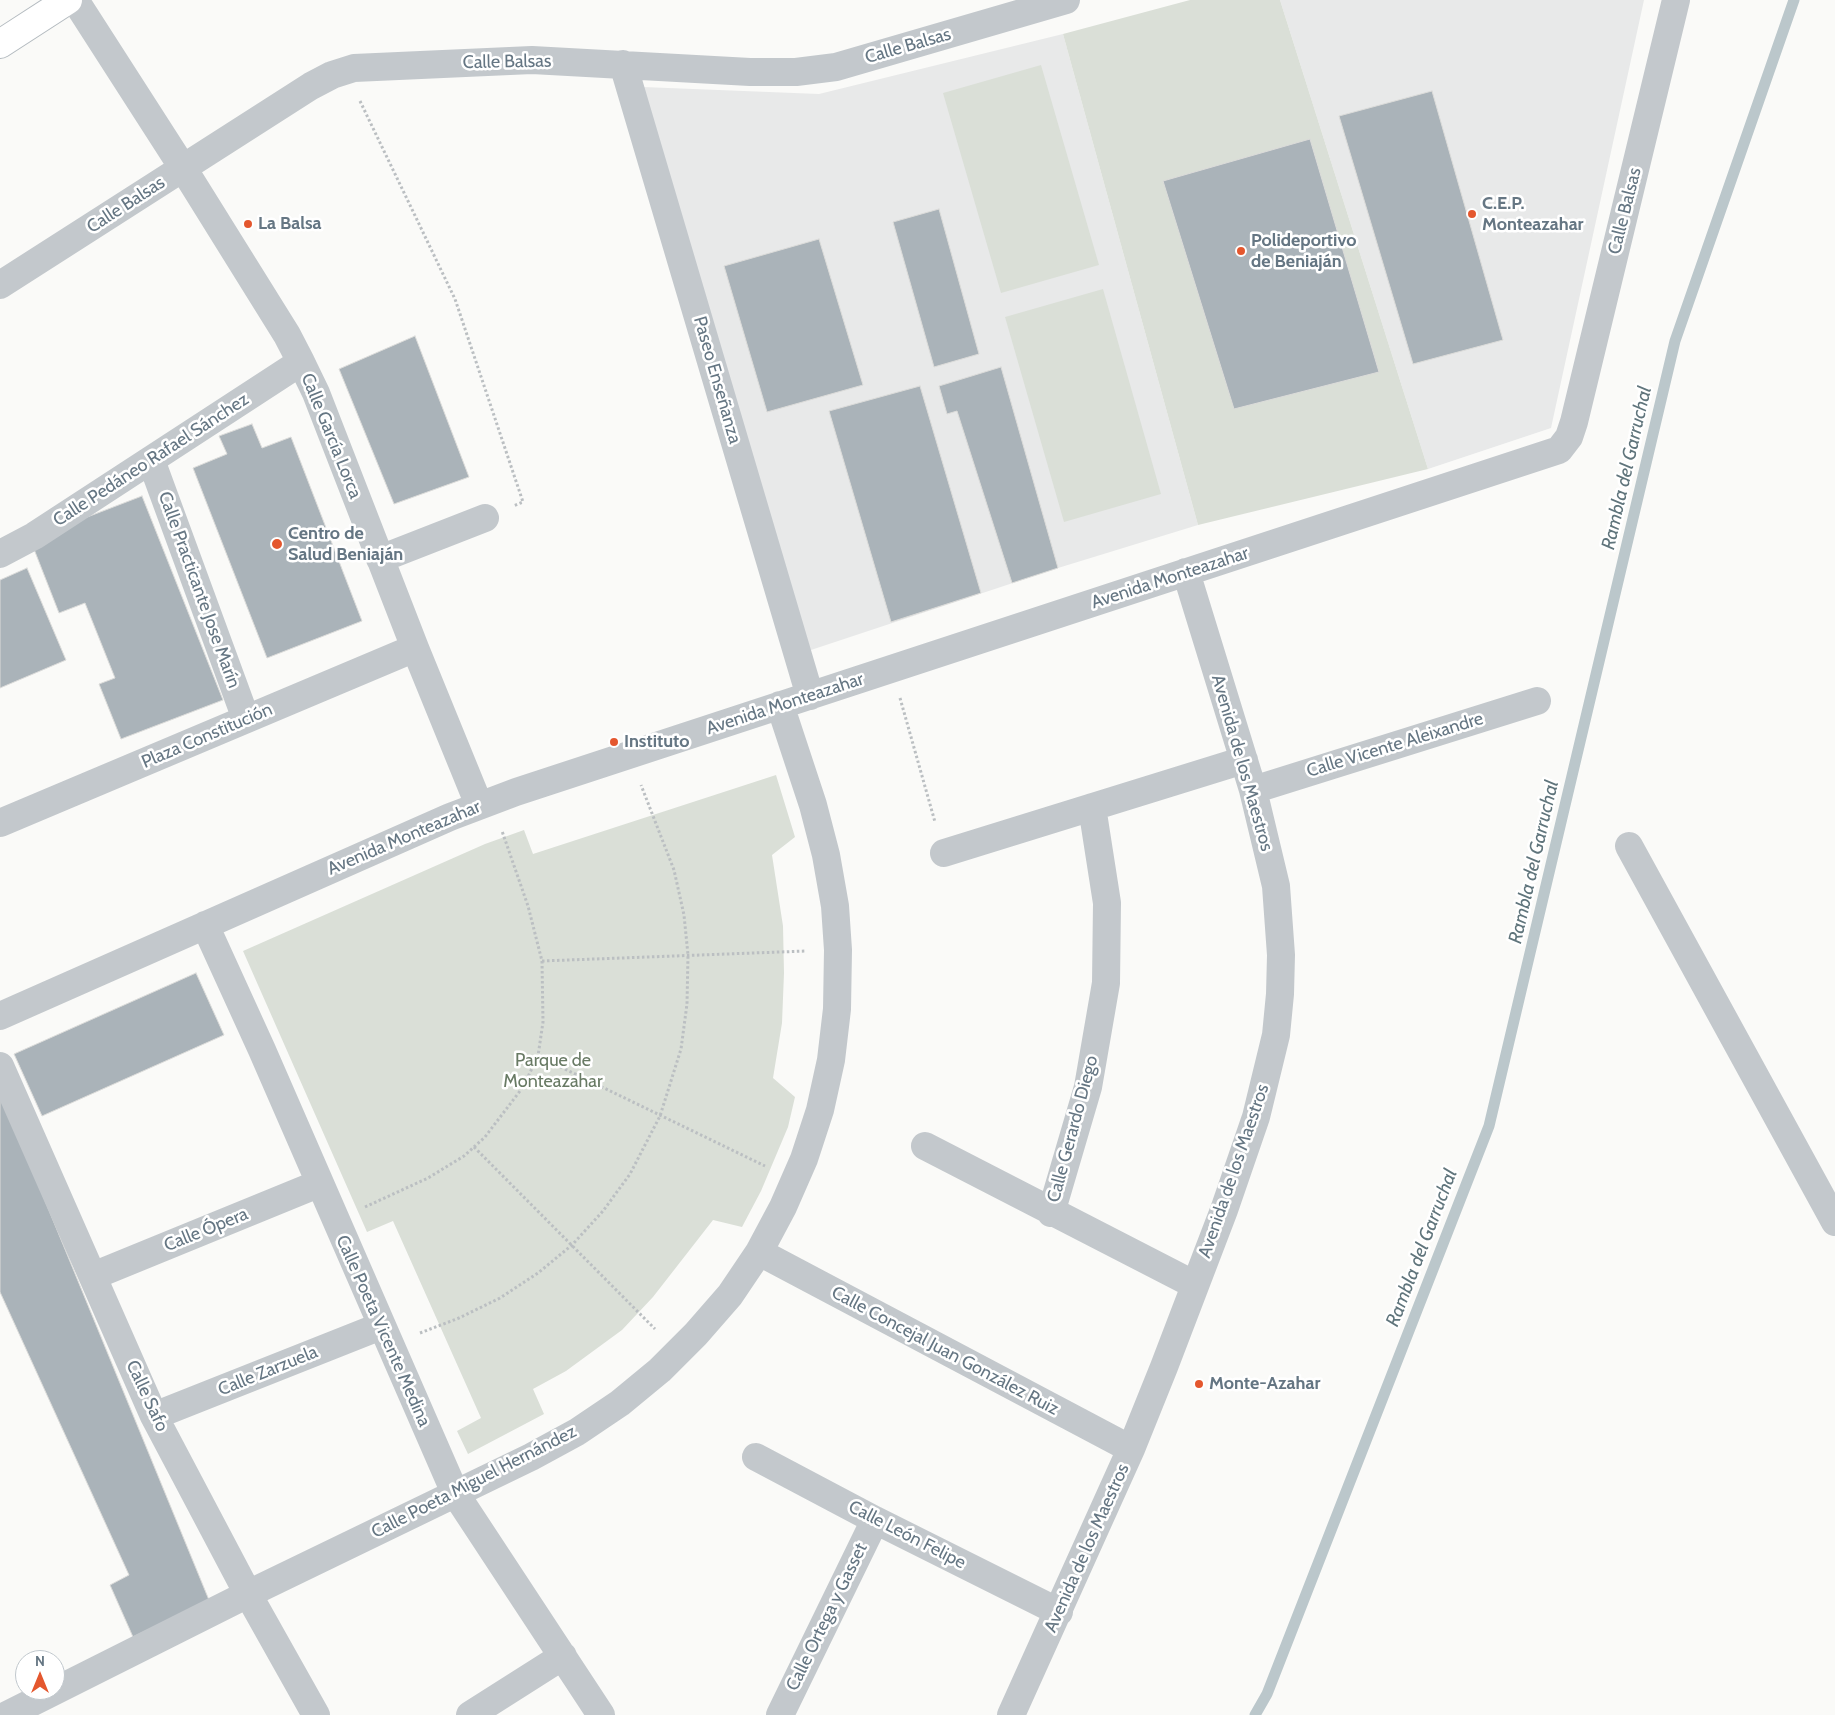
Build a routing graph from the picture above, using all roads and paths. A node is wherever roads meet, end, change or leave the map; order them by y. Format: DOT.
graph roads {
  1 [pos="68,0"];
  2 [pos="75,0"];
  3 [pos="1066,0"];
  4 [pos="1676,0"];
  5 [pos="0,44"];
  6 [pos="623,64"];
  7 [pos="346,71"];
  8 [pos="183,168"];
  9 [pos="0,285"];
  10 [pos="301,362"];
  11 [pos="1574,422"];
  12 [pos="151,460"];
  13 [pos="485,518"];
  14 [pos="0,554"];
  15 [pos="380,560"];
  16 [pos="1186,572"];
  17 [pos="415,648"];
  18 [pos="892,669"];
  19 [pos="810,696"];
  20 [pos="1537,701"];
  21 [pos="780,706"];
  22 [pos="246,719"];
  23 [pos="629,755"];
  24 [pos="1244,760"];
  25 [pos="1253,790"];
  26 [pos="486,803"];
  27 [pos="1092,806"];
  28 [pos="0,823"];
  29 [pos="1629,846"];
  30 [pos="944,853"];
  31 [pos="205,925"];
  32 [pos="838,950"];
  33 [pos="688,956"];
  34 [pos="542,961"];
  35 [pos="0,1016"];
  36 [pos="538,1056"];
  37 [pos="0,1066"];
  38 [pos="660,1116"];
  39 [pos="925,1146"];
  40 [pos="474,1147"];
  41 [pos="795,1181"];
  42 [pos="318,1184"];
  43 [pos="1051,1212"];
  44 [pos="334,1220"];
  45 [pos="1835,1222"];
  46 [pos="572,1245"];
  47 [pos="759,1252"];
  48 [pos="93,1276"];
  49 [pos="1195,1285"];
  50 [pos="385,1336"];
  51 [pos="678,1352"];
  52 [pos="154,1416"];
  53 [pos="1131,1449"];
  54 [pos="756,1457"];
  55 [pos="455,1493"];
  56 [pos="875,1520"];
  57 [pos="248,1594"];
  58 [pos="1058,1612"];
  59 [pos="563,1656"];
  60 [pos="7,1715"];
  61 [pos="316,1715"];
  62 [pos="470,1715"];
  63 [pos="601,1715"];
  64 [pos="780,1715"];
  65 [pos="1011,1715"];
  1 -- 5 [label="main road"];
  2 -- 8 [label="street, Calle García Lorca"];
  3 -- 6 [label="street, Calle Balsas"];
  4 -- 11 [label="street, Calle Balsas"];
  6 -- 7 [label="street, Calle Balsas"];
  6 -- 19 [label="street, Paseo Enseñanza"];
  7 -- 8 [label="street, Calle Balsas"];
  7 -- 13 [label="path"];
  8 -- 9 [label="street, Calle Balsas"];
  8 -- 10 [label="street, Calle García Lorca"];
  10 -- 12 [label="street, Calle Pedáneo Rafael Sánchez"];
  10 -- 15 [label="street, Calle García Lorca"];
  11 -- 16 [label="street, Avenida Monteazahar"];
  12 -- 14 [label="street, Calle Pedáneo Rafael Sánchez"];
  12 -- 22 [label="street, Calle Practicante Jose Marín"];
  13 -- 15 [label="street"];
  15 -- 17 [label="street, Calle García Lorca"];
  16 -- 18 [label="street, Avenida Monteazahar"];
  16 -- 24 [label="street, Avenida de los Maestros"];
  17 -- 22 [label="street, Plaza Constitución"];
  17 -- 26 [label="street, Calle García Lorca"];
  18 -- 19 [label="street, Avenida Monteazahar"];
  18 -- 30 [label="path"];
  19 -- 21 [label="street, Avenida Monteazahar"];
  20 -- 25 [label="street, Calle Vicente Aleixandre"];
  21 -- 23 [label="street, Avenida Monteazahar"];
  21 -- 32 [label="street, Calle Poeta Miguel Hernández"];
  22 -- 28 [label="street, Plaza Constitución"];
  23 -- 26 [label="street, Avenida Monteazahar"];
  23 -- 33 [label="path"];
  24 -- 25 [label="street, Avenida de los Maestros"];
  24 -- 27 [label="street"];
  25 -- 49 [label="street, Avenida de los Maestros"];
  26 -- 31 [label="street, Avenida Monteazahar"];
  26 -- 34 [label="path"];
  27 -- 30 [label="street"];
  27 -- 43 [label="street, Calle Gerardo Diego"];
  29 -- 45 [label="street"];
  31 -- 35 [label="street, Avenida Monteazahar"];
  31 -- 42 [label="street, Calle Poeta Vicente Medina"];
  32 -- 33 [label="path"];
  32 -- 41 [label="street, Calle Poeta Miguel Hernández"];
  33 -- 34 [label="path"];
  33 -- 38 [label="path"];
  34 -- 36 [label="path"];
  36 -- 38 [label="path"];
  36 -- 40 [label="path"];
  37 -- 48 [label="street, Calle Safo"];
  38 -- 41 [label="path"];
  38 -- 46 [label="path"];
  39 -- 43 [label="street"];
  40 -- 44 [label="path"];
  40 -- 46 [label="path"];
  41 -- 47 [label="street, Calle Poeta Miguel Hernández"];
  42 -- 44 [label="street, Calle Poeta Vicente Medina"];
  42 -- 48 [label="street, Calle Ópera"];
  43 -- 49 [label="street"];
  44 -- 50 [label="street, Calle Poeta Vicente Medina"];
  46 -- 50 [label="path"];
  46 -- 51 [label="path"];
  47 -- 51 [label="street, Calle Poeta Miguel Hernández"];
  47 -- 53 [label="street, Calle Concejal Juan González Ruiz"];
  48 -- 52 [label="street, Calle Safo"];
  49 -- 53 [label="street, Avenida de los Maestros"];
  50 -- 52 [label="street, Calle Zarzuela"];
  50 -- 55 [label="street, Calle Poeta Vicente Medina"];
  51 -- 55 [label="street, Calle Poeta Miguel Hernández"];
  52 -- 57 [label="street, Calle Safo"];
  53 -- 58 [label="street, Avenida de los Maestros"];
  54 -- 56 [label="street, Calle León Felipe"];
  55 -- 57 [label="street, Calle Poeta Miguel Hernández"];
  55 -- 59 [label="street, Calle Poeta Vicente Medina"];
  56 -- 58 [label="street, Calle León Felipe"];
  56 -- 64 [label="street, Calle Ortega y Gasset"];
  57 -- 60 [label="street, Calle Poeta Miguel Hernández"];
  57 -- 61 [label="street, Calle Safo"];
  58 -- 65 [label="street, Avenida de los Maestros"];
  59 -- 62 [label="street"];
  59 -- 63 [label="street, Calle Poeta Vicente Medina"];
}
